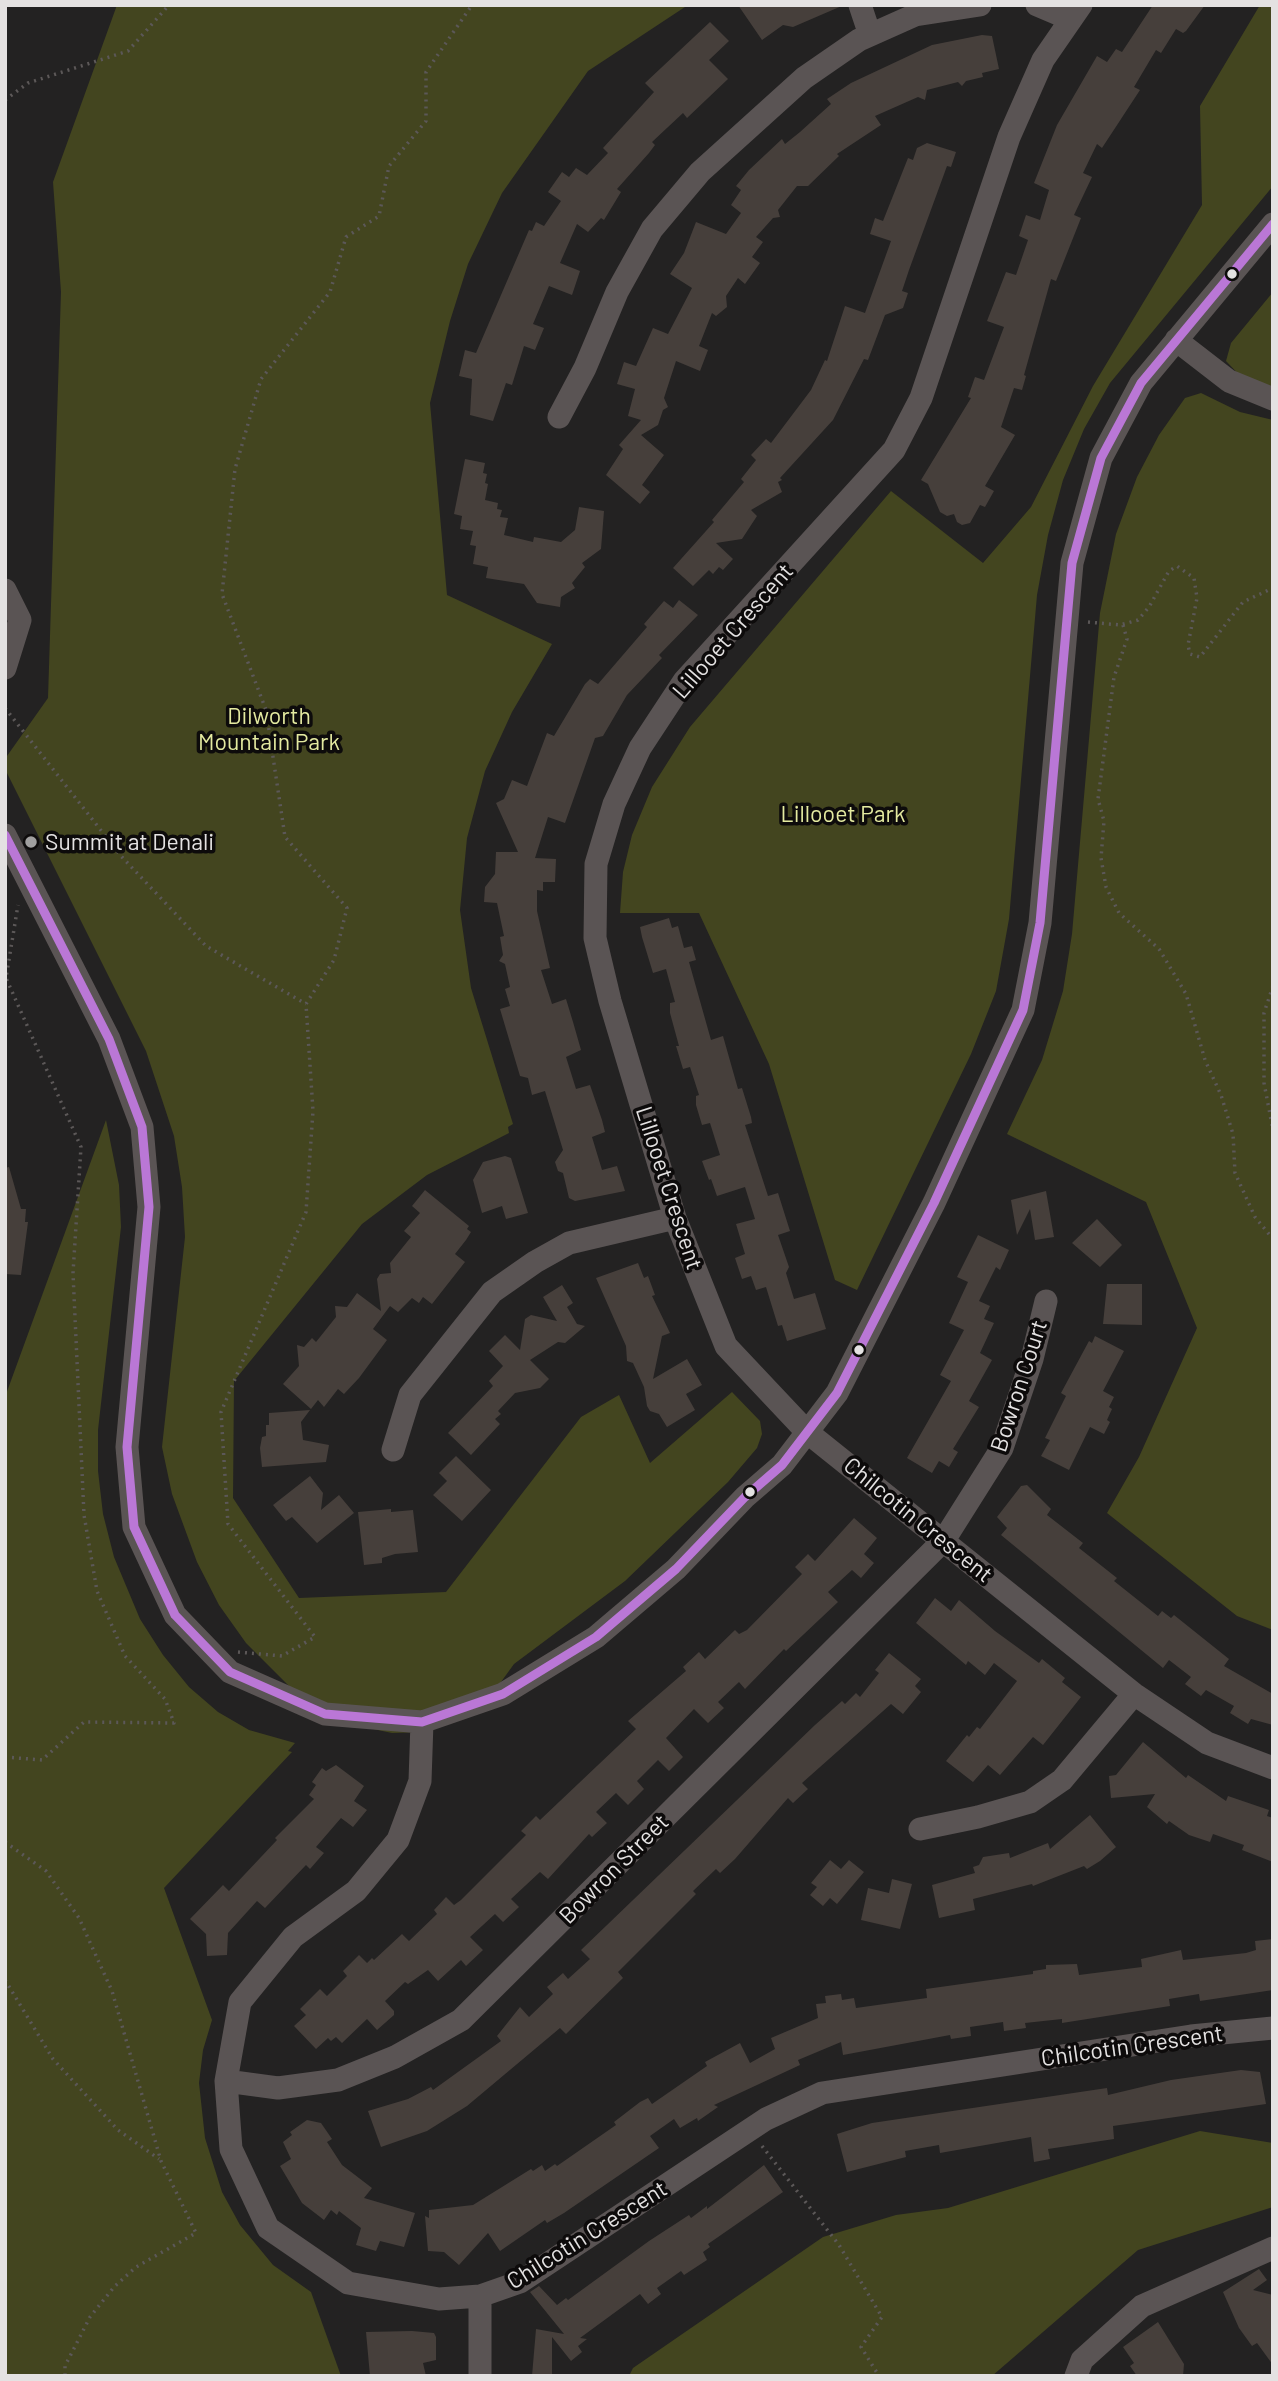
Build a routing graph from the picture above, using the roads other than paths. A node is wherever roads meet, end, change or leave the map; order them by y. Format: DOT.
graph roads {
  1 [pos="860,5"];
  2 [pos="980,5"];
  3 [pos="1037,5"];
  4 [pos="1075,12"];
  5 [pos="870,35"];
  6 [pos="1273,224"];
  7 [pos="1176,340"];
  8 [pos="1273,399"];
  9 [pos="559,417"];
  10 [pos="5,590"];
  11 [pos="5,668"];
  12 [pos="5,835"];
  13 [pos="675,1218"];
  14 [pos="1046,1301"];
  15 [pos="807,1432"];
  16 [pos="393,1450"];
  17 [pos="944,1540"];
  18 [pos="1134,1695"];
  19 [pos="422,1722"];
  20 [pos="1273,1768"];
  21 [pos="919,1829"];
  22 [pos="1273,2028"];
  23 [pos="226,2081"];
  24 [pos="1273,2248"];
  25 [pos="480,2296"];
  26 [pos="480,2376"];
  27 [pos="1076,2376"];
  1 -- 5 [label="street"];
  2 -- 5 [label="street"];
  3 -- 4 [label="street"];
  4 -- 13 [label="street, Lillooet Crescent"];
  5 -- 9 [label="street"];
  6 -- 7 [label="street"];
  7 -- 8 [label="street"];
  7 -- 15 [label="street"];
  10 -- 11 [label="street"];
  12 -- 19 [label="street"];
  13 -- 15 [label="street, Lillooet Crescent"];
  13 -- 16 [label="street"];
  14 -- 17 [label="street, Bowron Court"];
  15 -- 17 [label="street, Chilcotin Crescent"];
  15 -- 19 [label="street"];
  17 -- 18 [label="street, Chilcotin Crescent"];
  17 -- 23 [label="street, Bowron Street"];
  18 -- 20 [label="street, Chilcotin Crescent"];
  18 -- 21 [label="street"];
  19 -- 23 [label="street, Chilcotin Crescent"];
  22 -- 25 [label="street, Chilcotin Crescent"];
  23 -- 25 [label="street, Chilcotin Crescent"];
  24 -- 27 [label="street"];
  25 -- 26 [label="street"];
}
